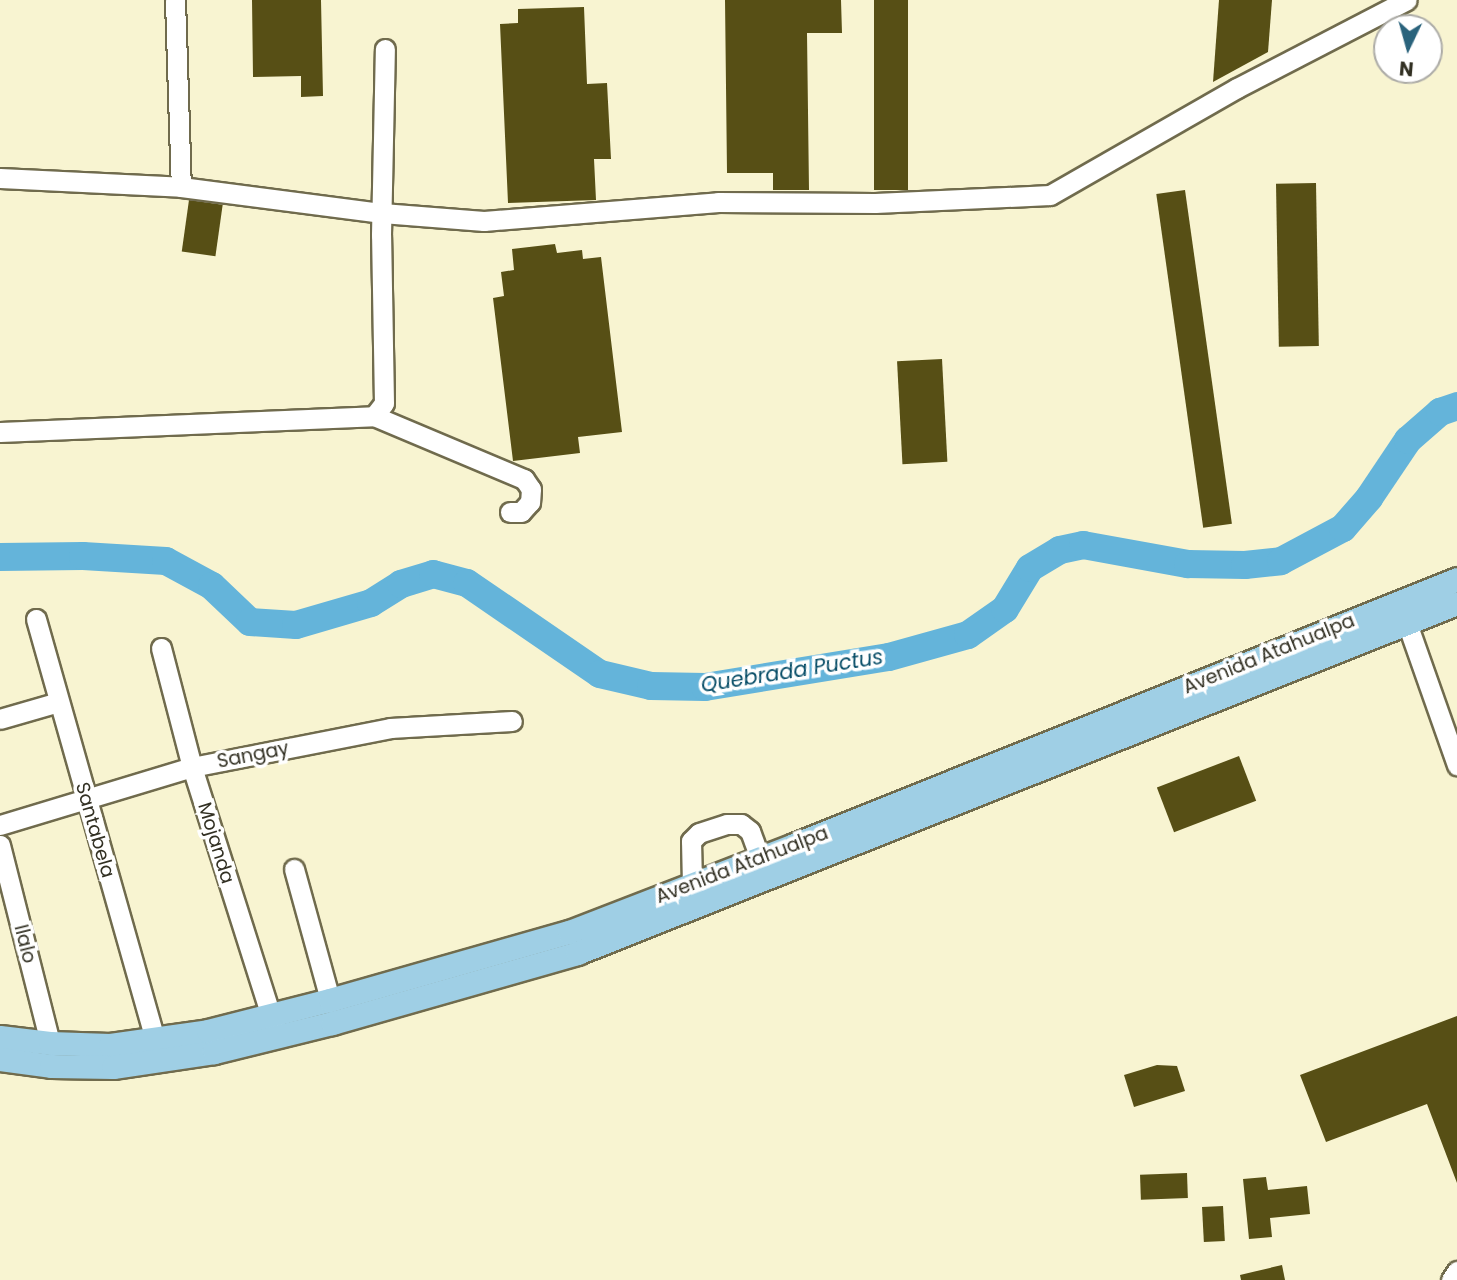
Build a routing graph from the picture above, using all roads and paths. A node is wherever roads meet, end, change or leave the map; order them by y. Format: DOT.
graph roads {
  1 [pos="175,0"];
  2 [pos="1407,0"];
  3 [pos="384,49"];
  4 [pos="0,177"];
  5 [pos="181,187"];
  6 [pos="382,213"];
  7 [pos="374,416"];
  8 [pos="0,432"];
  9 [pos="510,512"];
  10 [pos="1457,579"];
  11 [pos="1457,603"];
  12 [pos="36,619"];
  13 [pos="1408,623"];
  14 [pos="160,648"];
  15 [pos="59,702"];
  16 [pos="0,719"];
  17 [pos="512,722"];
  18 [pos="1109,731"];
  19 [pos="1457,765"];
  20 [pos="192,767"];
  21 [pos="86,797"];
  22 [pos="0,825"];
  23 [pos="0,845"];
  24 [pos="294,869"];
  25 [pos="764,869"];
  26 [pos="686,895"];
  27 [pos="487,967"];
  28 [pos="330,1000"];
  29 [pos="273,1025"];
  30 [pos="0,1037"];
  31 [pos="155,1040"];
  32 [pos="50,1043"];
  33 [pos="0,1059"];
  34 [pos="1457,1271"];
  35 [pos="1451,1280"];
  1 -- 5 [label="street"];
  2 -- 6 [label="street"];
  3 -- 6 [label="street"];
  4 -- 5 [label="street"];
  5 -- 6 [label="street"];
  6 -- 7 [label="street"];
  7 -- 8 [label="street"];
  7 -- 9 [label="street"];
  10 -- 18 [label="main road, Avenida Atahualpa"];
  11 -- 13 [label="main road, Avenida Atahualpa"];
  12 -- 15 [label="street, Santabela"];
  13 -- 18 [label="main road, Avenida Atahualpa"];
  13 -- 19 [label="street"];
  14 -- 20 [label="street, Mojanda"];
  15 -- 16 [label="street"];
  15 -- 21 [label="street, Santabela"];
  17 -- 20 [label="street, Sangay"];
  18 -- 25 [label="main road, Avenida Atahualpa"];
  20 -- 21 [label="street, Sangay"];
  20 -- 29 [label="street, Mojanda"];
  21 -- 22 [label="street, Sangay"];
  21 -- 31 [label="street, Santabela"];
  23 -- 32 [label="street, Ilalo"];
  24 -- 28 [label="street"];
  25 -- 26 [label="main road, Avenida Atahualpa"];
  25 -- 26 [label="street"];
  26 -- 27 [label="main road, Avenida Atahualpa"];
  27 -- 28 [label="main road, Avenida Atahualpa"];
  27 -- 29 [label="main road, Avenida Atahualpa"];
  28 -- 29 [label="main road, Avenida Atahualpa"];
  29 -- 31 [label="main road, Avenida Atahualpa"];
  29 -- 33 [label="main road, Avenida Atahualpa"];
  30 -- 32 [label="main road, Avenida Atahualpa"];
  31 -- 32 [label="main road, Avenida Atahualpa"];
  34 -- 35 [label="street"];
}
